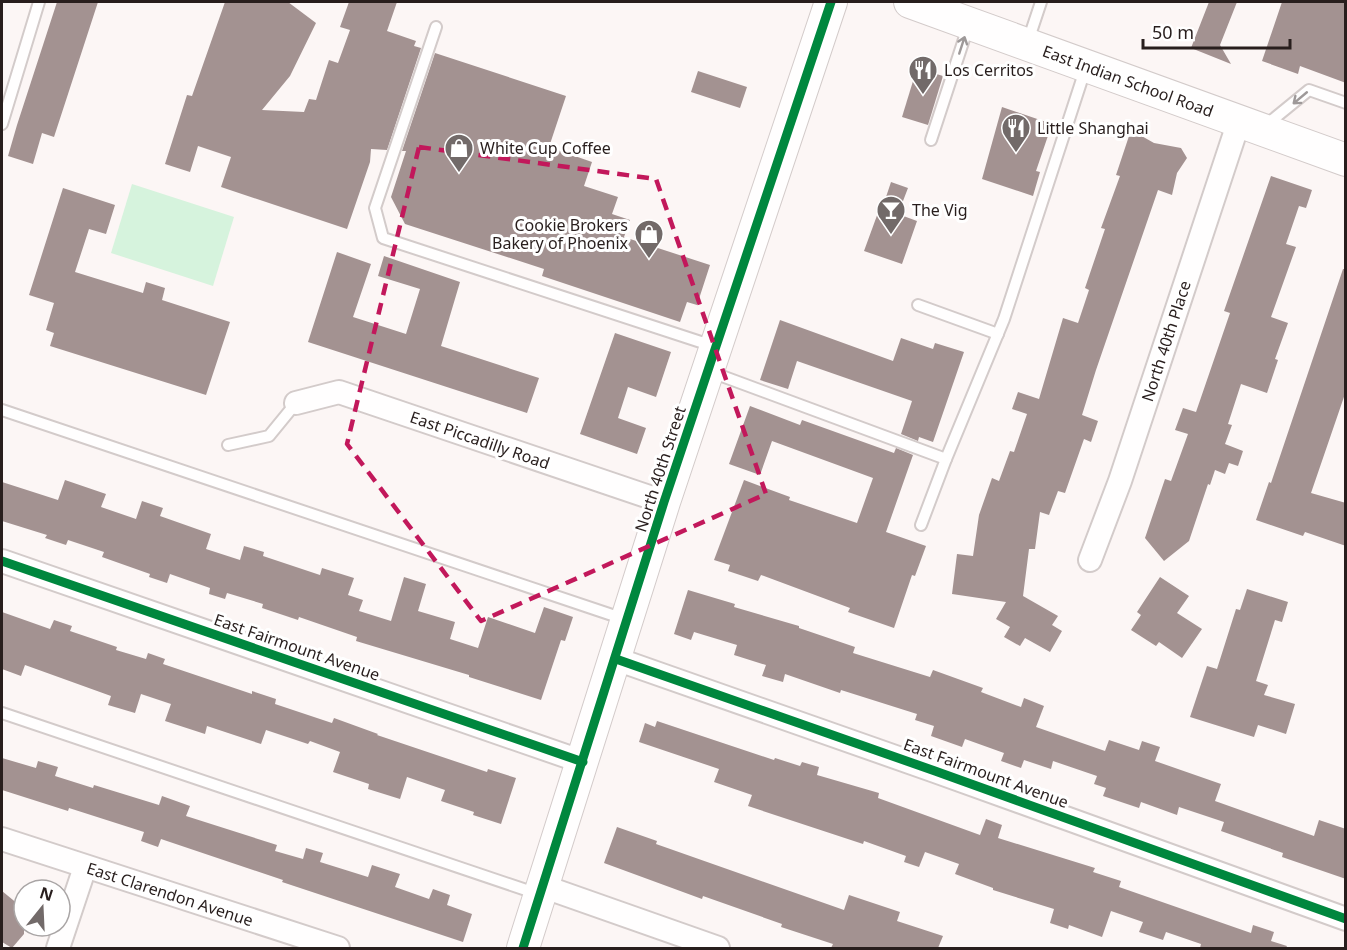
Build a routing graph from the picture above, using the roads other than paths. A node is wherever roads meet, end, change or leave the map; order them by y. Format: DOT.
graph roads {
  1 [pos="39,2"];
  2 [pos="831,2"];
  3 [pos="910,2"];
  4 [pos="1041,2"];
  5 [pos="970,23"];
  6 [pos="436,27"];
  7 [pos="1027,44"];
  8 [pos="1087,66"];
  9 [pos="1346,103"];
  10 [pos="2,124"];
  11 [pos="1250,126"];
  12 [pos="931,140"];
  13 [pos="1346,160"];
  14 [pos="918,304"];
  15 [pos="998,334"];
  16 [pos="712,359"];
  17 [pos="296,403"];
  18 [pos="2,410"];
  19 [pos="228,445"];
  20 [pos="946,459"];
  21 [pos="664,502"];
  22 [pos="921,525"];
  23 [pos="1090,560"];
  24 [pos="2,561"];
  25 [pos="628,620"];
  26 [pos="616,659"];
  27 [pos="2,713"];
  28 [pos="583,762"];
  29 [pos="2,839"];
  30 [pos="85,867"];
  31 [pos="541,890"];
  32 [pos="1346,919"];
  33 [pos="58,948"];
  34 [pos="338,948"];
  35 [pos="523,948"];
  36 [pos="718,948"];
  1 -- 10 [label="lane"];
  2 -- 16 [label="main road, North 40th Street"];
  3 -- 5 [label="main road, East Indian School Road"];
  4 -- 7 [label="lane"];
  5 -- 7 [label="main road, East Indian School Road"];
  12 -- 5 [label="lane, one-way"];
  6 -- 16 [label="lane"];
  7 -- 8 [label="main road, East Indian School Road"];
  8 -- 11 [label="main road, East Indian School Road"];
  8 -- 15 [label="lane"];
  9 -- 11 [label="lane, one-way"];
  11 -- 13 [label="main road, East Indian School Road"];
  11 -- 23 [label="street, North 40th Place"];
  14 -- 15 [label="lane"];
  15 -- 20 [label="lane"];
  16 -- 20 [label="lane"];
  16 -- 21 [label="main road, North 40th Street"];
  17 -- 19 [label="lane"];
  17 -- 21 [label="street, East Piccadilly Road"];
  18 -- 25 [label="lane"];
  20 -- 22 [label="lane"];
  21 -- 25 [label="main road, North 40th Street"];
  24 -- 28 [label="street, East Fairmount Avenue"];
  25 -- 26 [label="main road, North 40th Street"];
  26 -- 28 [label="main road, North 40th Street"];
  26 -- 32 [label="street, East Fairmount Avenue"];
  27 -- 31 [label="lane"];
  28 -- 31 [label="main road, North 40th Street"];
  29 -- 30 [label="street, East Clarendon Avenue"];
  30 -- 33 [label="street"];
  30 -- 34 [label="street, East Clarendon Avenue"];
  31 -- 35 [label="main road, North 40th Street"];
  31 -- 36 [label="street"];
}
